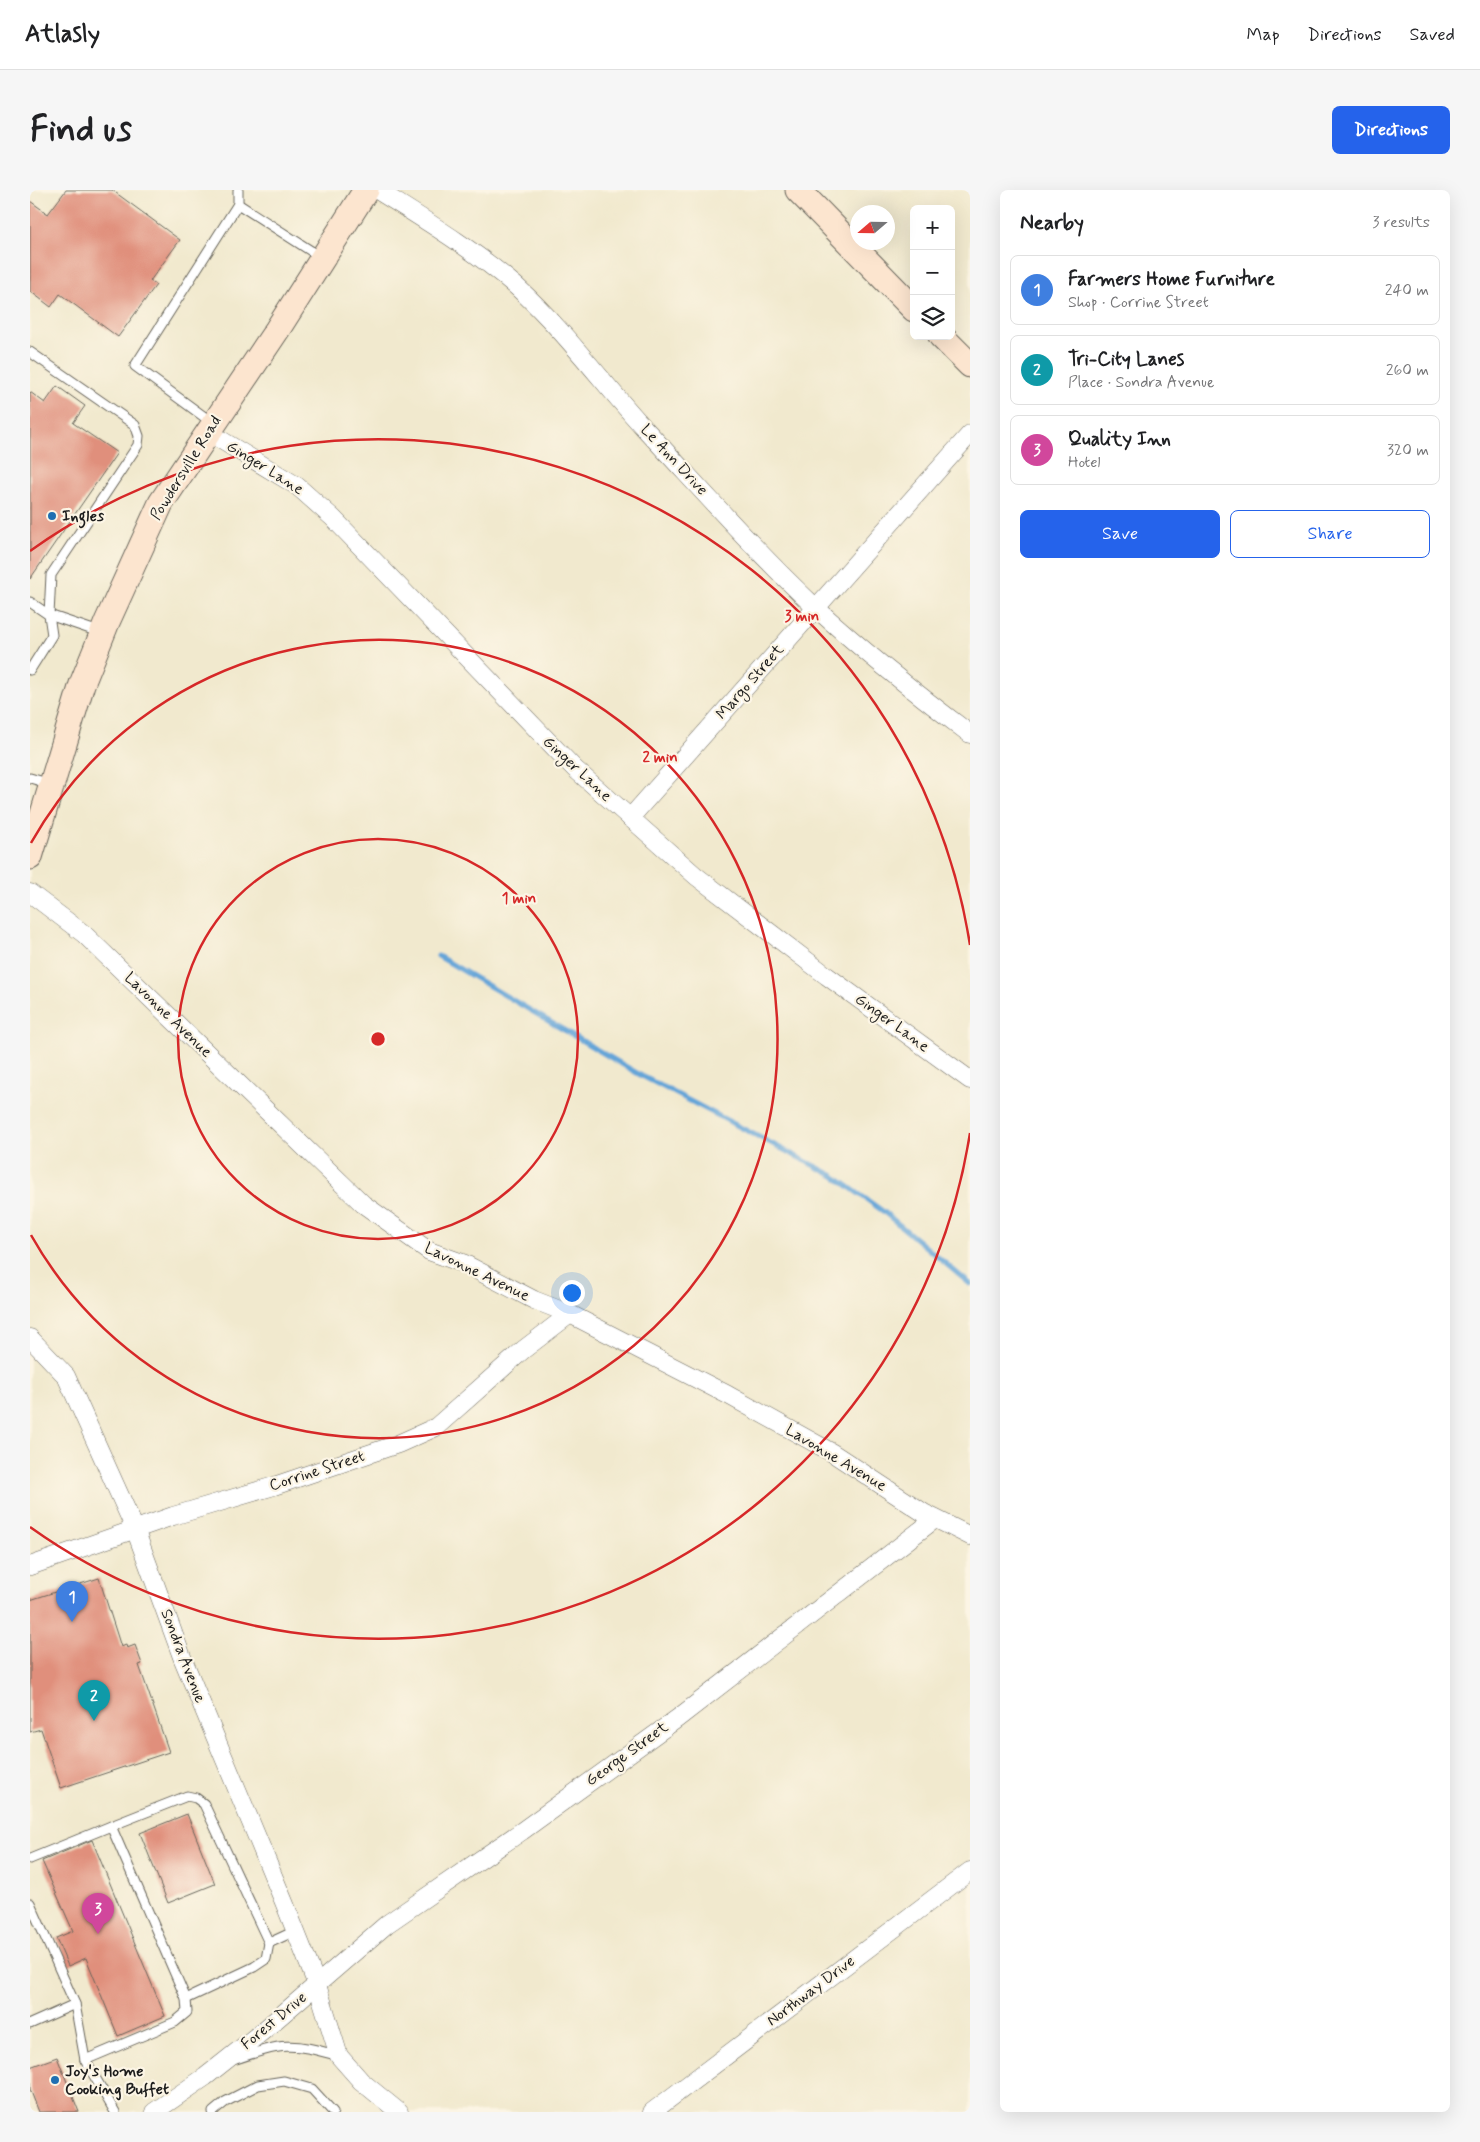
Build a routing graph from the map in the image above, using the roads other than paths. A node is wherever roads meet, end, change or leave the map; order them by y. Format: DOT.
graph roads {
  1 [pos="238,190"];
  2 [pos="366,190"];
  3 [pos="377,190"];
  4 [pos="798,190"];
  5 [pos="238,204"];
  6 [pos="322,258"];
  7 [pos="910,305"];
  8 [pos="945,340"];
  9 [pos="30,352"];
  10 [pos="970,365"];
  11 [pos="211,428"];
  12 [pos="970,434"];
  13 [pos="30,602"];
  14 [pos="816,608"];
  15 [pos="50,616"];
  16 [pos="102,633"];
  17 [pos="30,670"];
  18 [pos="970,734"];
  19 [pos="40,781"];
  20 [pos="630,818"];
  21 [pos="30,857"];
  22 [pos="30,893"];
  23 [pos="970,1080"];
  24 [pos="570,1314"];
  25 [pos="30,1338"];
  26 [pos="935,1518"];
  27 [pos="135,1529"];
  28 [pos="970,1536"];
  29 [pos="30,1566"];
  30 [pos="111,1826"];
  31 [pos="30,1859"];
  32 [pos="970,1871"];
  33 [pos="30,1903"];
  34 [pos="295,1931"];
  35 [pos="269,1943"];
  36 [pos="316,1985"];
  37 [pos="186,1999"];
  38 [pos="75,2004"];
  39 [pos="30,2024"];
  40 [pos="339,2056"];
  41 [pos="85,2060"];
  42 [pos="221,2064"];
  43 [pos="165,2109"];
  44 [pos="115,2112"];
  45 [pos="213,2112"];
  46 [pos="333,2112"];
  47 [pos="398,2112"];
  48 [pos="652,2112"];
  1 -- 5 [label="lane"];
  2 -- 6 [label="street, Powdersville Road"];
  3 -- 14 [label="street, Le Ann Drive"];
  4 -- 7 [label="street"];
  5 -- 6 [label="lane"];
  5 -- 11 [label="lane"];
  6 -- 11 [label="street, Powdersville Road"];
  8 -- 10 [label="street"];
  9 -- 15 [label="lane"];
  11 -- 16 [label="street, Powdersville Road"];
  11 -- 20 [label="street, Ginger Lane"];
  12 -- 14 [label="street, Margo Street"];
  13 -- 15 [label="lane"];
  14 -- 18 [label="street, Le Ann Drive"];
  14 -- 20 [label="street, Margo Street"];
  15 -- 16 [label="lane"];
  15 -- 17 [label="lane"];
  16 -- 19 [label="street, Powdersville Road"];
  19 -- 21 [label="street, Powdersville Road"];
  20 -- 23 [label="street, Ginger Lane"];
  22 -- 24 [label="street, Lavonne Avenue"];
  24 -- 26 [label="street, Lavonne Avenue"];
  24 -- 27 [label="street, Corrine Street"];
  25 -- 27 [label="street, Sondra Avenue"];
  26 -- 28 [label="street, Lavonne Avenue"];
  26 -- 36 [label="street, George Street"];
  27 -- 29 [label="street, Corrine Street"];
  27 -- 34 [label="street, Sondra Avenue"];
  30 -- 31 [label="lane"];
  30 -- 35 [label="lane"];
  30 -- 37 [label="lane"];
  32 -- 48 [label="street, Northway Drive"];
  33 -- 38 [label="lane"];
  34 -- 35 [label="lane"];
  34 -- 36 [label="street, Sondra Avenue"];
  35 -- 37 [label="lane"];
  36 -- 40 [label="street, Forest Drive"];
  36 -- 42 [label="street, Forest Drive"];
  37 -- 41 [label="lane"];
  38 -- 39 [label="lane"];
  38 -- 41 [label="lane"];
  40 -- 42 [label="lane"];
  40 -- 47 [label="street, Forest Drive"];
  41 -- 44 [label="lane"];
  42 -- 43 [label="street, Forest Drive"];
  45 -- 46 [label="lane"];
}
